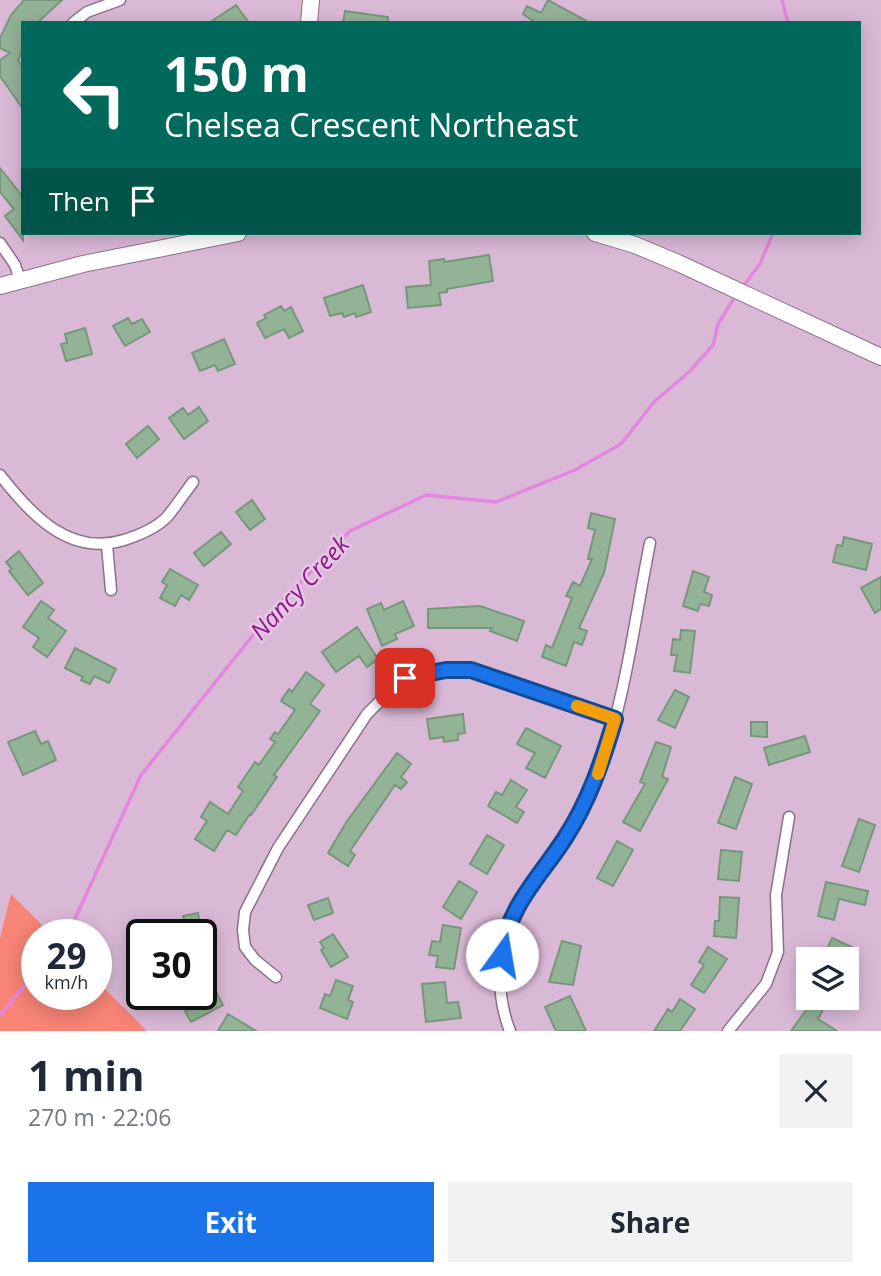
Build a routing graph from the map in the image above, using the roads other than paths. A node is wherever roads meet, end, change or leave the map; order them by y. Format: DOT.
graph roads {
  1 [pos="120,0"];
  2 [pos="311,0"];
  3 [pos="76,21"];
  4 [pos="309,21"];
  5 [pos="229,235"];
  6 [pos="602,235"];
  7 [pos="0,243"];
  8 [pos="20,280"];
  9 [pos="0,286"];
  10 [pos="881,357"];
  11 [pos="0,475"];
  12 [pos="193,482"];
  13 [pos="650,543"];
  14 [pos="107,545"];
  15 [pos="111,590"];
  16 [pos="615,719"];
  17 [pos="789,817"];
  18 [pos="276,977"];
  19 [pos="510,1031"];
  20 [pos="728,1031"];
  1 -- 3 [label="street"];
  2 -- 4 [label="main road"];
  5 -- 8 [label="main road"];
  6 -- 10 [label="main road"];
  7 -- 8 [label="street"];
  8 -- 9 [label="main road"];
  11 -- 14 [label="street"];
  12 -- 14 [label="street"];
  13 -- 16 [label="street"];
  14 -- 15 [label="street"];
  16 -- 18 [label="street"];
  16 -- 19 [label="street"];
  17 -- 20 [label="street"];
}
